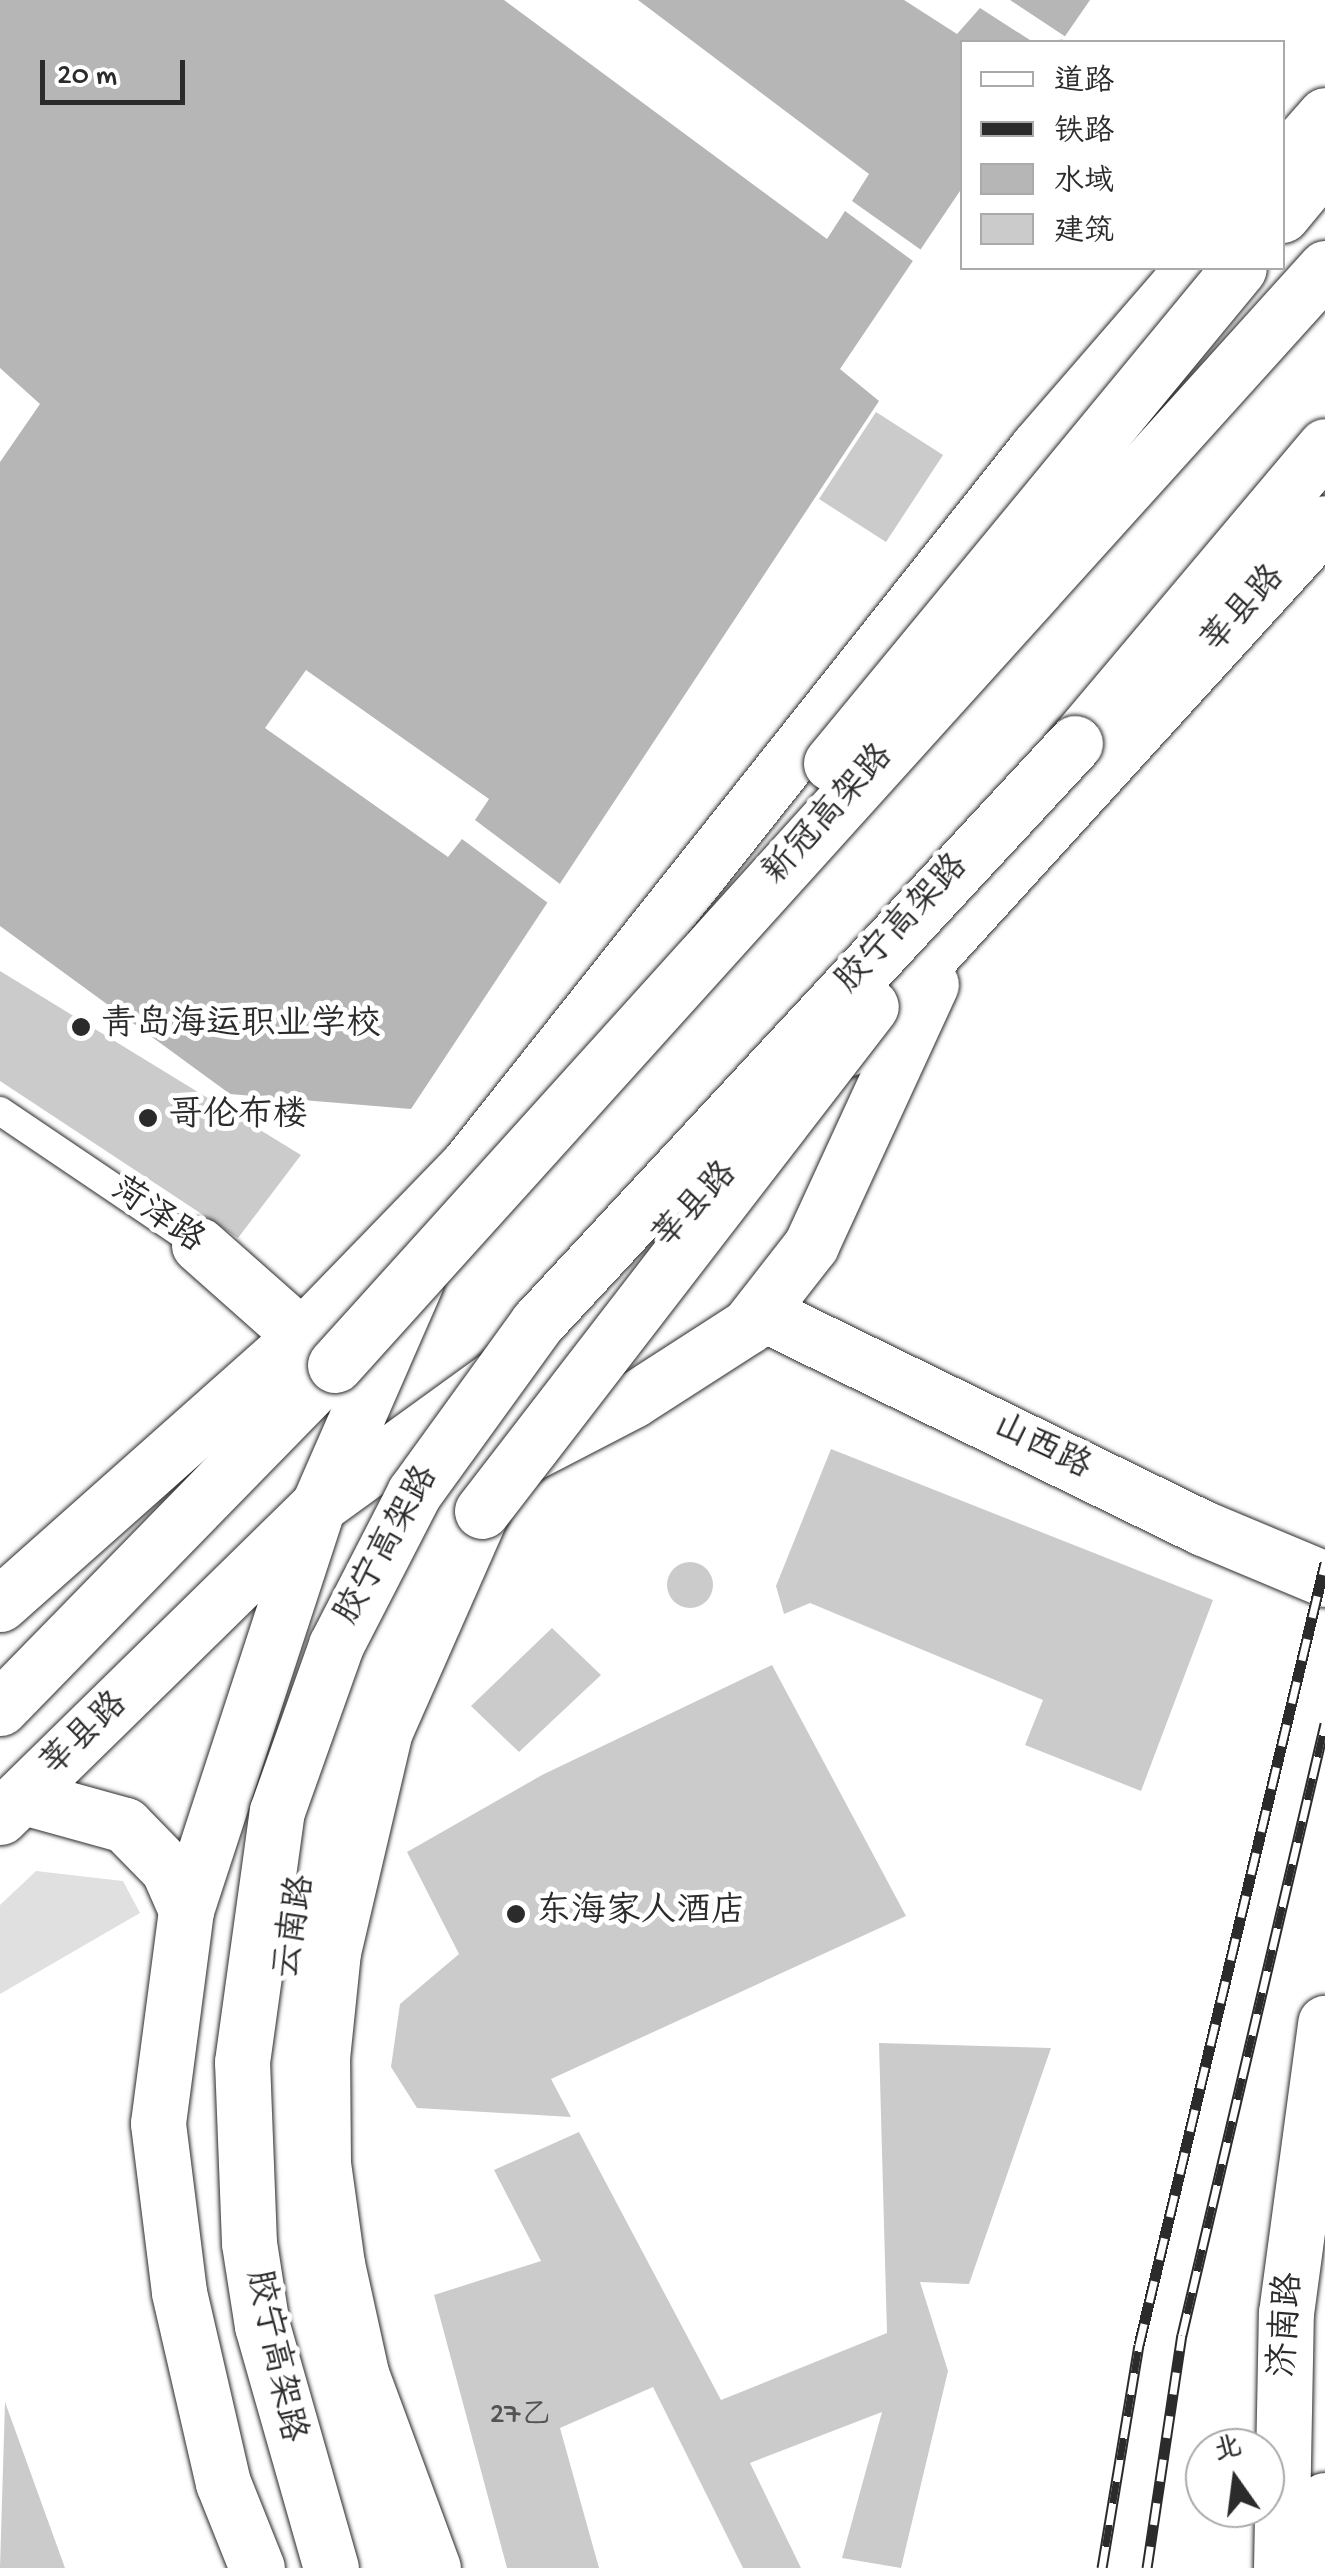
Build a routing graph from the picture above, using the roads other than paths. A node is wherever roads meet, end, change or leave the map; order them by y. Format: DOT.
graph roads {
  1 [pos="1325,115"];
  2 [pos="1285,161"];
  3 [pos="1325,163"];
  4 [pos="1285,211"];
  5 [pos="1325,268"];
  6 [pos="1191,270"];
  7 [pos="1237,270"];
  8 [pos="1325,446"];
  9 [pos="1325,494"];
  10 [pos="1325,523"];
  11 [pos="1076,743"];
  12 [pos="958,930"];
  13 [pos="0,1111"];
  14 [pos="467,1166"];
  15 [pos="200,1245"];
  16 [pos="760,1312"];
  17 [pos="558,1333"];
  18 [pos="318,1351"];
  19 [pos="318,1506"];
  20 [pos="448,1516"];
  21 [pos="1325,1579"];
  22 [pos="0,1604"];
  23 [pos="0,1708"];
  24 [pos="12,1807"];
  25 [pos="186,1910"];
  26 [pos="1325,2023"];
  27 [pos="1325,2500"];
  28 [pos="257,2568"];
  29 [pos="331,2568"];
  30 [pos="381,2568"];
  31 [pos="432,2568"];
  32 [pos="1281,2568"];
  33 [pos="1324,2568"];
  1 -- 2 [label="main road"];
  3 -- 4 [label="main road"];
  5 -- 18 [label="main road, 新冠高架路, bridge"];
  6 -- 14 [label="main road"];
  7 -- 18 [label="main road, bridge"];
  8 -- 11 [label="main road"];
  9 -- 11 [label="main road"];
  10 -- 12 [label="main road, 莘县路"];
  11 -- 29 [label="main road, 胶宁高架路, bridge"];
  11 -- 31 [label="main road, bridge"];
  12 -- 16 [label="main road"];
  12 -- 17 [label="main road, 莘县路"];
  13 -- 15 [label="lane, 菏泽路"];
  14 -- 18 [label="main road"];
  14 -- 19 [label="main road"];
  15 -- 18 [label="main road, 菏泽路"];
  16 -- 20 [label="main road"];
  16 -- 21 [label="main road, 山西路"];
  17 -- 19 [label="main road, 莘县路"];
  17 -- 20 [label="main road, 云南路"];
  18 -- 22 [label="main road"];
  18 -- 23 [label="main road"];
  19 -- 24 [label="main road, 莘县路"];
  19 -- 25 [label="main road"];
  20 -- 30 [label="main road, 云南路"];
  24 -- 25 [label="main road"];
  25 -- 28 [label="main road"];
  26 -- 32 [label="main road, 济南路"];
  27 -- 33 [label="main road"];
}
